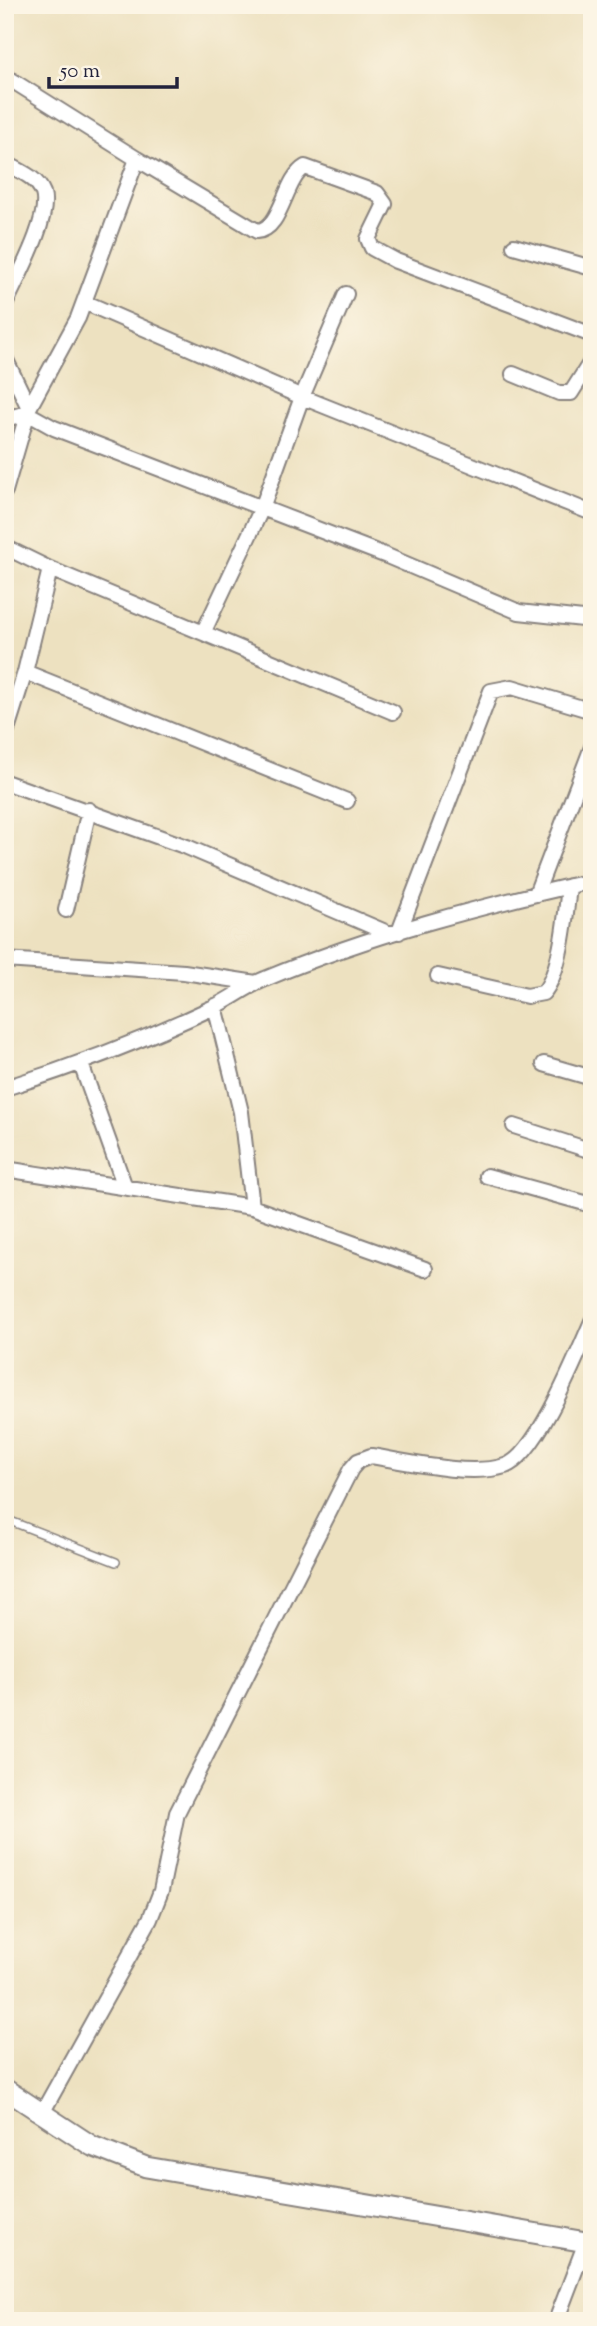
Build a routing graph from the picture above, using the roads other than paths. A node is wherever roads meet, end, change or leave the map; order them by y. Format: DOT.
graph roads {
  1 [pos="5,76"];
  2 [pos="138,159"];
  3 [pos="5,163"];
  4 [pos="514,246"];
  5 [pos="592,268"];
  6 [pos="346,294"];
  7 [pos="84,302"];
  8 [pos="5,305"];
  9 [pos="592,335"];
  10 [pos="5,358"];
  11 [pos="592,360"];
  12 [pos="513,374"];
  13 [pos="302,397"];
  14 [pos="28,410"];
  15 [pos="5,419"];
  16 [pos="5,491"];
  17 [pos="262,508"];
  18 [pos="592,513"];
  19 [pos="5,547"];
  20 [pos="50,569"];
  21 [pos="592,621"];
  22 [pos="204,631"];
  23 [pos="25,672"];
  24 [pos="592,711"];
  25 [pos="393,712"];
  26 [pos="5,736"];
  27 [pos="592,747"];
  28 [pos="5,782"];
  29 [pos="347,801"];
  30 [pos="89,810"];
  31 [pos="592,881"];
  32 [pos="569,886"];
  33 [pos="536,894"];
  34 [pos="66,910"];
  35 [pos="394,933"];
  36 [pos="5,960"];
  37 [pos="438,976"];
  38 [pos="256,983"];
  39 [pos="215,1006"];
  40 [pos="81,1064"];
  41 [pos="544,1064"];
  42 [pos="592,1078"];
  43 [pos="5,1088"];
  44 [pos="514,1126"];
  45 [pos="592,1151"];
  46 [pos="5,1169"];
  47 [pos="487,1176"];
  48 [pos="125,1187"];
  49 [pos="592,1205"];
  50 [pos="252,1207"];
  51 [pos="425,1269"];
  52 [pos="592,1321"];
  53 [pos="5,1519"];
  54 [pos="116,1562"];
  55 [pos="5,2089"];
  56 [pos="42,2113"];
  57 [pos="589,2242"];
  58 [pos="556,2321"];
  1 -- 2 [label="street"];
  2 -- 7 [label="street"];
  2 -- 9 [label="street"];
  3 -- 8 [label="street"];
  4 -- 5 [label="street"];
  6 -- 13 [label="street"];
  7 -- 13 [label="street"];
  7 -- 14 [label="street"];
  10 -- 14 [label="street"];
  11 -- 12 [label="street"];
  13 -- 17 [label="street"];
  13 -- 18 [label="street"];
  14 -- 15 [label="street"];
  14 -- 16 [label="street"];
  14 -- 17 [label="street"];
  17 -- 21 [label="street"];
  17 -- 22 [label="street"];
  19 -- 20 [label="street"];
  20 -- 22 [label="street"];
  20 -- 23 [label="street"];
  22 -- 25 [label="street"];
  23 -- 26 [label="street"];
  23 -- 29 [label="street"];
  24 -- 35 [label="street"];
  27 -- 33 [label="street"];
  28 -- 30 [label="street"];
  30 -- 34 [label="street"];
  30 -- 35 [label="street"];
  31 -- 32 [label="street"];
  32 -- 33 [label="street"];
  32 -- 37 [label="street"];
  33 -- 35 [label="street"];
  35 -- 38 [label="street"];
  36 -- 38 [label="street"];
  38 -- 39 [label="street"];
  39 -- 40 [label="street"];
  39 -- 50 [label="street"];
  40 -- 43 [label="street"];
  40 -- 48 [label="street"];
  41 -- 42 [label="street"];
  44 -- 45 [label="street"];
  46 -- 48 [label="street"];
  47 -- 49 [label="street"];
  48 -- 50 [label="street"];
  50 -- 51 [label="street"];
  52 -- 56 [label="street"];
  53 -- 54 [label="lane"];
  55 -- 56 [label="street"];
  56 -- 57 [label="street"];
  57 -- 58 [label="street"];
}
